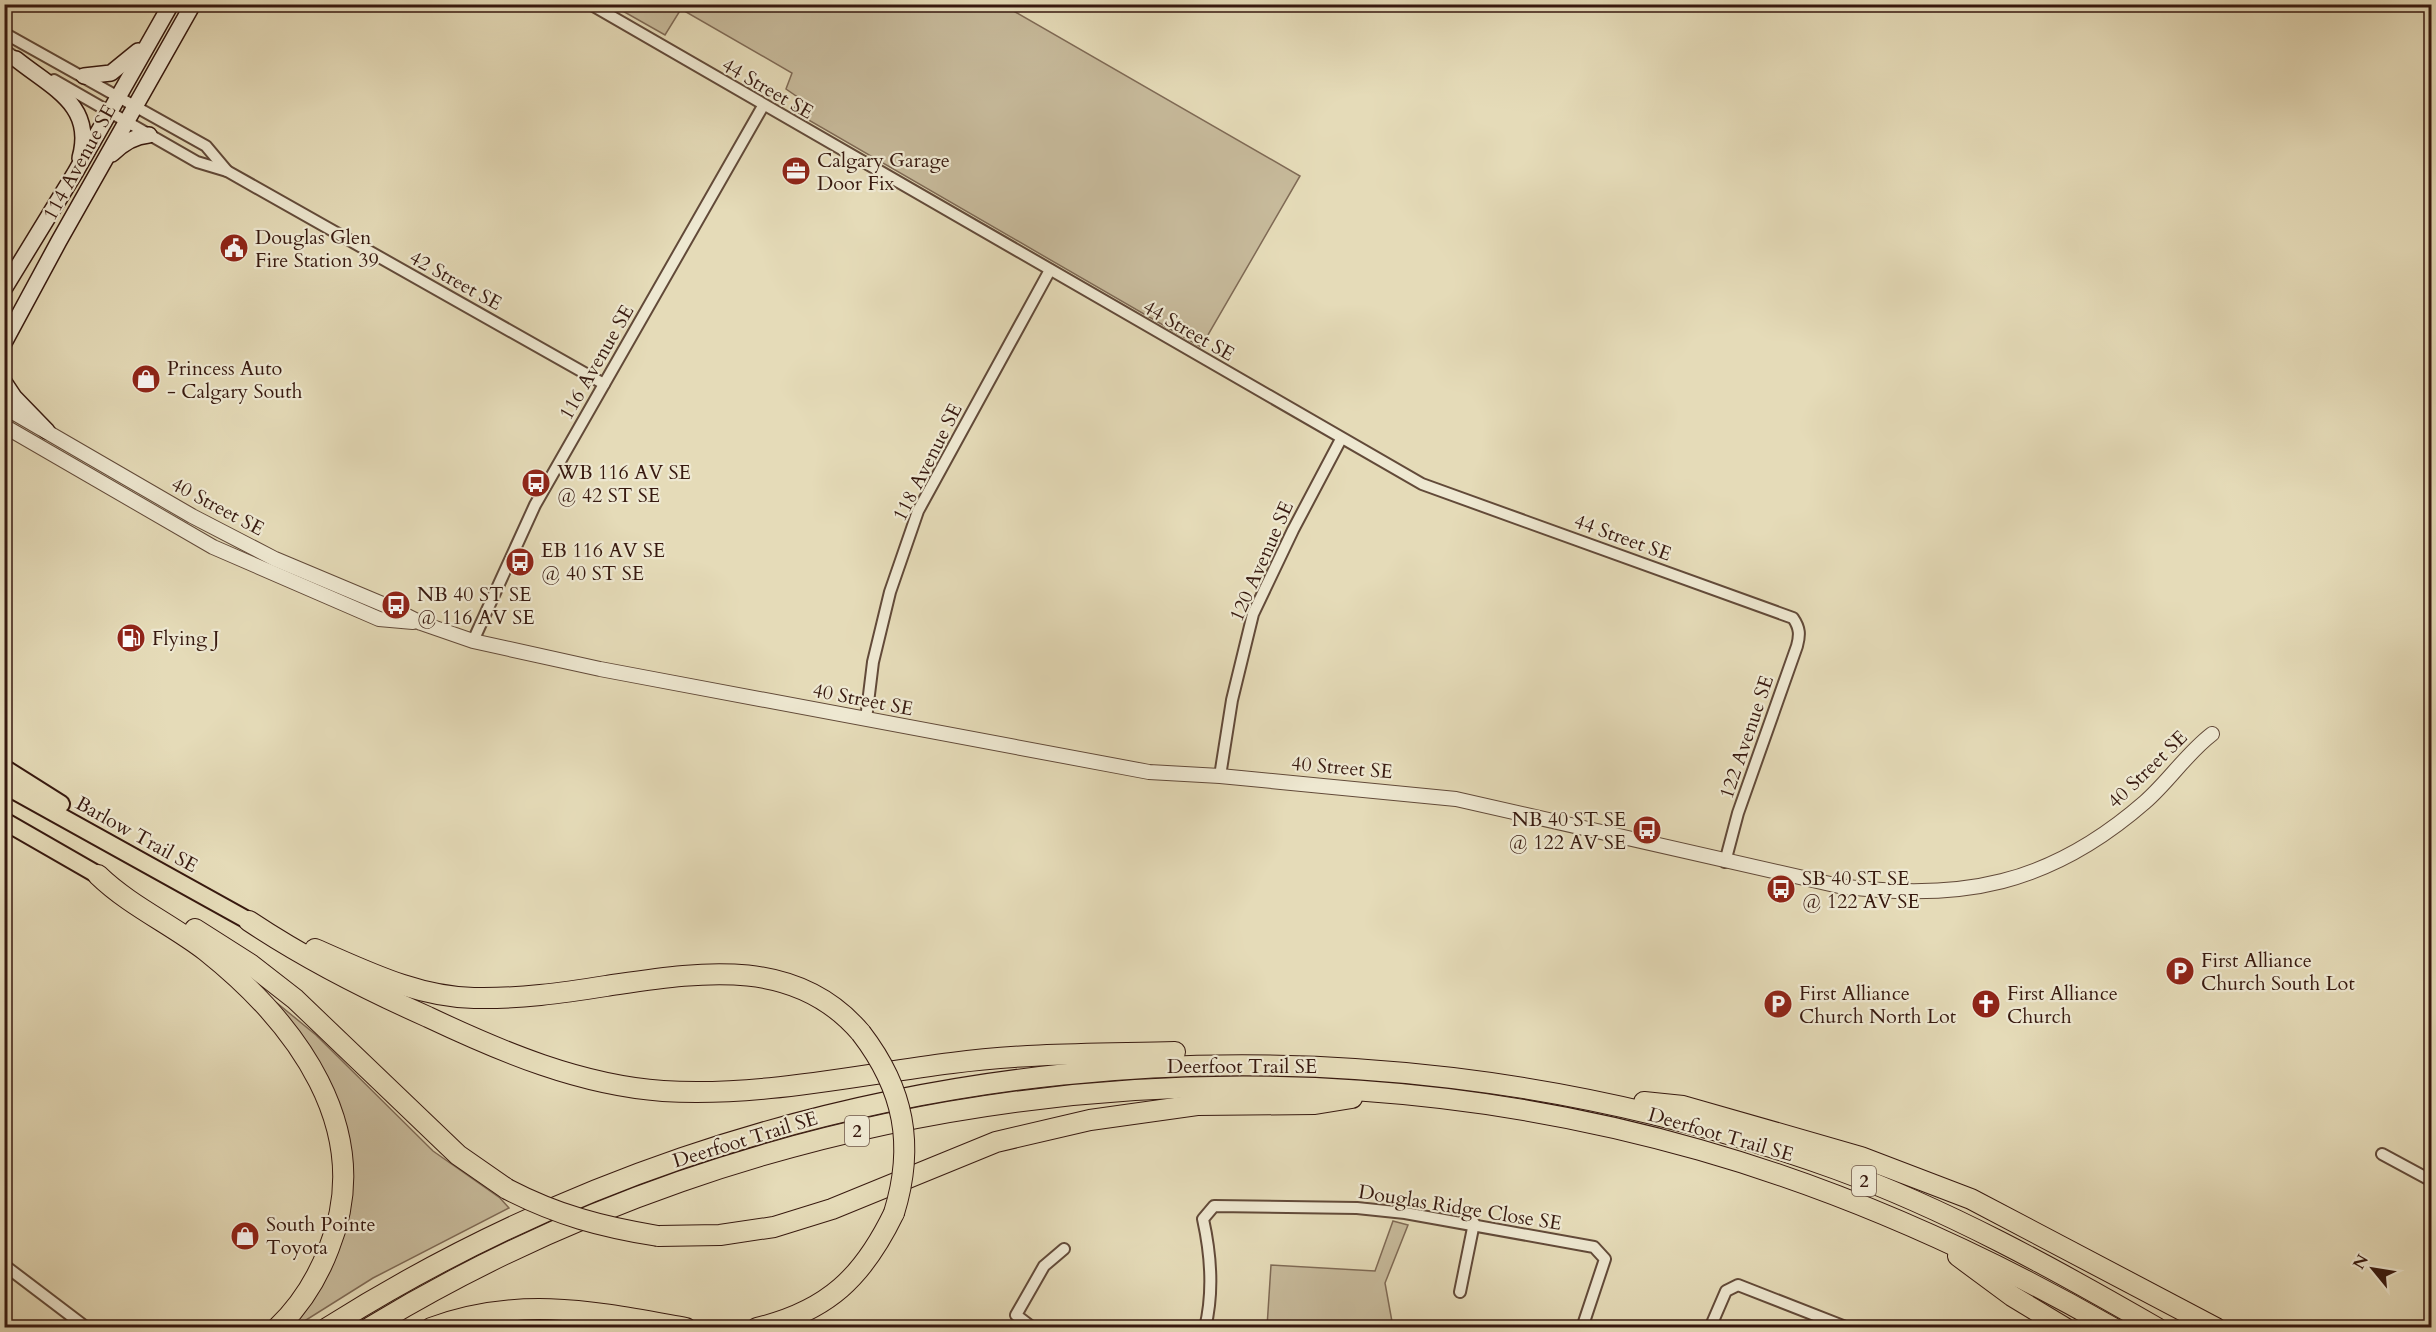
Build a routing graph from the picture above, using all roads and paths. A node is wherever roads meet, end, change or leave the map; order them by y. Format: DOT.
graph roads {
  1 [pos="171,4"];
  2 [pos="193,4"];
  3 [pos="590,4"];
  4 [pos="4,33"];
  5 [pos="151,38"];
  6 [pos="10,54"];
  7 [pos="84,76"];
  8 [pos="119,95"];
  9 [pos="135,105"];
  10 [pos="763,106"];
  11 [pos="110,113"];
  12 [pos="126,122"];
  13 [pos="149,135"];
  14 [pos="102,165"];
  15 [pos="227,171"];
  16 [pos="75,172"];
  17 [pos="1050,270"];
  18 [pos="4,289"];
  19 [pos="4,343"];
  20 [pos="4,382"];
  21 [pos="604,384"];
  22 [pos="4,407"];
  23 [pos="4,426"];
  24 [pos="47,431"];
  25 [pos="1341,439"];
  26 [pos="421,623"];
  27 [pos="1798,625"];
  28 [pos="473,641"];
  29 [pos="866,719"];
  30 [pos="2212,734"];
  31 [pos="4,768"];
  32 [pos="1220,776"];
  33 [pos="4,785"];
  34 [pos="4,821"];
  35 [pos="79,825"];
  36 [pos="1725,862"];
  37 [pos="98,875"];
  38 [pos="249,921"];
  39 [pos="1312,1065"];
  40 [pos="1549,1092"];
  41 [pos="1382,1093"];
  42 [pos="2382,1154"];
  43 [pos="2431,1182"];
  44 [pos="1474,1223"];
  45 [pos="1925,1231"];
  46 [pos="1064,1249"];
  47 [pos="4,1265"];
  48 [pos="1460,1292"];
  49 [pos="87,1328"];
  50 [pos="278,1328"];
  51 [pos="327,1328"];
  52 [pos="369,1328"];
  53 [pos="431,1328"];
  54 [pos="686,1328"];
  55 [pos="757,1328"];
  56 [pos="1033,1328"];
  57 [pos="1205,1328"];
  58 [pos="1582,1328"];
  59 [pos="1710,1328"];
  60 [pos="1848,1328"];
  61 [pos="2065,1328"];
  62 [pos="2113,1328"];
  63 [pos="2157,1328"];
  64 [pos="2216,1328"];
  1 -- 5 [label="main road, 114 Avenue SE"];
  2 -- 9 [label="main road, 114 Avenue SE"];
  3 -- 10 [label="street, 44 Street SE"];
  4 -- 7 [label="street, 42 Street SE"];
  5 -- 7 [label="main road"];
  5 -- 8 [label="main road, 114 Avenue SE"];
  6 -- 11 [label="street, 42 Street SE"];
  6 -- 16 [label="main road"];
  7 -- 8 [label="street, 42 Street SE"];
  8 -- 9 [label="street, 42 Street SE"];
  8 -- 11 [label="main road, 114 Avenue SE"];
  9 -- 12 [label="main road, 114 Avenue SE"];
  9 -- 15 [label="street, 42 Street SE"];
  10 -- 17 [label="street, 44 Street SE"];
  10 -- 21 [label="street, 116 Avenue SE"];
  11 -- 12 [label="street, 42 Street SE"];
  11 -- 16 [label="main road, 114 Avenue SE"];
  12 -- 13 [label="street, 42 Street SE"];
  12 -- 14 [label="main road, 114 Avenue SE"];
  13 -- 14 [label="main road"];
  13 -- 15 [label="street, 42 Street SE"];
  14 -- 19 [label="main road, 114 Avenue SE"];
  15 -- 21 [label="street, 42 Street SE"];
  16 -- 18 [label="main road, 114 Avenue SE"];
  17 -- 25 [label="street, 44 Street SE"];
  17 -- 29 [label="street, 118 Avenue SE"];
  20 -- 24 [label="main road"];
  21 -- 28 [label="street, 116 Avenue SE"];
  22 -- 24 [label="street, 40 Street SE"];
  23 -- 26 [label="street, 40 Street SE"];
  24 -- 26 [label="street, 40 Street SE"];
  25 -- 27 [label="street, 44 Street SE"];
  25 -- 32 [label="street, 120 Avenue SE"];
  26 -- 28 [label="street, 40 Street SE"];
  27 -- 36 [label="street, 122 Avenue SE"];
  28 -- 29 [label="street, 40 Street SE"];
  29 -- 32 [label="street, 40 Street SE"];
  30 -- 36 [label="street, 40 Street SE"];
  31 -- 35 [label="main road"];
  32 -- 36 [label="street, 40 Street SE"];
  33 -- 35 [label="main road, Barlow Trail SE"];
  34 -- 37 [label="main road"];
  35 -- 38 [label="main road, Barlow Trail SE"];
  37 -- 41 [label="highway, bridge"];
  37 -- 50 [label="highway"];
  38 -- 39 [label="highway"];
  38 -- 55 [label="highway, bridge"];
  39 -- 40 [label="highway, Deerfoot Trail SE / 2"];
  39 -- 51 [label="highway, Deerfoot Trail SE / 2"];
  40 -- 63 [label="highway, Deerfoot Trail SE / 2"];
  40 -- 64 [label="highway"];
  41 -- 45 [label="highway, Deerfoot Trail SE / 2"];
  41 -- 52 [label="highway, Deerfoot Trail SE / 2"];
  42 -- 43 [label="street"];
  44 -- 48 [label="street"];
  44 -- 57 [label="street, Douglas Ridge Close SE"];
  44 -- 58 [label="street, Douglas Ridge Close SE"];
  45 -- 61 [label="highway"];
  45 -- 62 [label="highway, Deerfoot Trail SE / 2"];
  46 -- 56 [label="street"];
  47 -- 49 [label="street"];
  53 -- 54 [label="highway"];
  59 -- 60 [label="street"];
}
